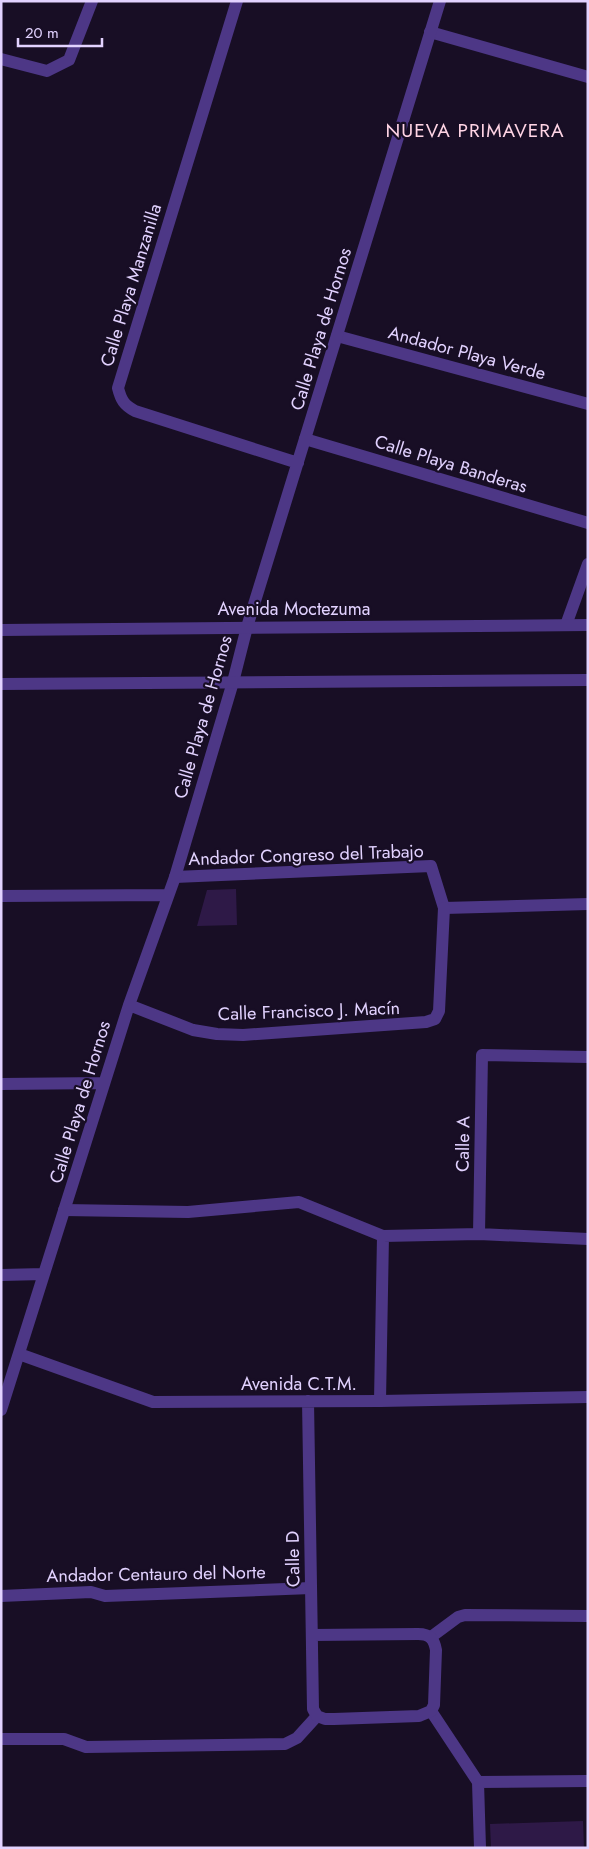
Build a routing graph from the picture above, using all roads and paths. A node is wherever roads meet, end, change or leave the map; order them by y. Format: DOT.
graph roads {
  1 [pos="92,1"];
  2 [pos="237,1"];
  3 [pos="440,1"];
  4 [pos="430,32"];
  5 [pos="1,59"];
  6 [pos="588,77"];
  7 [pos="337,336"];
  8 [pos="588,404"];
  9 [pos="305,439"];
  10 [pos="298,463"];
  11 [pos="588,523"];
  12 [pos="588,564"];
  13 [pos="566,625"];
  14 [pos="588,625"];
  15 [pos="247,627"];
  16 [pos="1,630"];
  17 [pos="588,680"];
  18 [pos="233,682"];
  19 [pos="1,684"];
  20 [pos="175,877"];
  21 [pos="168,895"];
  22 [pos="1,896"];
  23 [pos="588,904"];
  24 [pos="444,908"];
  25 [pos="128,1005"];
  26 [pos="588,1056"];
  27 [pos="104,1083"];
  28 [pos="1,1084"];
  29 [pos="64,1210"];
  30 [pos="479,1234"];
  31 [pos="383,1236"];
  32 [pos="588,1239"];
  33 [pos="1,1274"];
  34 [pos="44,1274"];
  35 [pos="19,1354"];
  36 [pos="588,1397"];
  37 [pos="308,1401"];
  38 [pos="380,1401"];
  39 [pos="1,1410"];
  40 [pos="311,1588"];
  41 [pos="1,1596"];
  42 [pos="588,1616"];
  43 [pos="312,1635"];
  44 [pos="431,1637"];
  45 [pos="431,1711"];
  46 [pos="317,1716"];
  47 [pos="1,1739"];
  48 [pos="588,1781"];
  49 [pos="478,1782"];
  50 [pos="480,1848"];
  1 -- 5 [label="street"];
  2 -- 10 [label="street, Calle Playa Manzanilla"];
  3 -- 4 [label="street, Calle Playa de Hornos"];
  4 -- 6 [label="street"];
  4 -- 7 [label="street, Calle Playa de Hornos"];
  7 -- 8 [label="street, Andador Playa Verde"];
  7 -- 9 [label="street, Calle Playa de Hornos"];
  9 -- 10 [label="street, Calle Playa de Hornos"];
  9 -- 11 [label="street, Calle Playa Banderas"];
  10 -- 15 [label="street, Calle Playa de Hornos"];
  12 -- 13 [label="street"];
  13 -- 14 [label="street, Avenida Moctezuma"];
  13 -- 15 [label="street, Avenida Moctezuma"];
  15 -- 16 [label="street, Avenida Moctezuma"];
  15 -- 18 [label="street, Calle Playa de Hornos"];
  17 -- 18 [label="street"];
  18 -- 19 [label="street"];
  18 -- 20 [label="street, Calle Playa de Hornos"];
  20 -- 21 [label="street, Calle Playa de Hornos"];
  20 -- 24 [label="street, Andador Congreso del Trabajo"];
  21 -- 22 [label="street"];
  21 -- 25 [label="street, Calle Playa de Hornos"];
  23 -- 24 [label="street"];
  24 -- 25 [label="street, Calle Francisco J. Macín"];
  25 -- 27 [label="street, Calle Playa de Hornos"];
  26 -- 30 [label="street, Calle A"];
  27 -- 28 [label="street"];
  27 -- 29 [label="street, Calle Playa de Hornos"];
  29 -- 31 [label="street"];
  29 -- 34 [label="street, Calle Playa de Hornos"];
  30 -- 31 [label="street"];
  30 -- 32 [label="street"];
  31 -- 38 [label="street"];
  33 -- 34 [label="street"];
  34 -- 35 [label="street, Calle Playa de Hornos"];
  35 -- 37 [label="street, Avenida C.T.M."];
  35 -- 39 [label="street, Calle Playa de Hornos"];
  36 -- 38 [label="street, Avenida C.T.M."];
  37 -- 38 [label="street, Avenida C.T.M."];
  37 -- 40 [label="street, Calle D"];
  40 -- 41 [label="street, Andador Centauro del Norte"];
  40 -- 43 [label="street, Calle D"];
  42 -- 44 [label="street"];
  43 -- 44 [label="street"];
  43 -- 46 [label="street, Calle D"];
  44 -- 45 [label="street"];
  45 -- 46 [label="street"];
  45 -- 49 [label="street"];
  46 -- 47 [label="street"];
  48 -- 49 [label="street"];
  49 -- 50 [label="street"];
}
